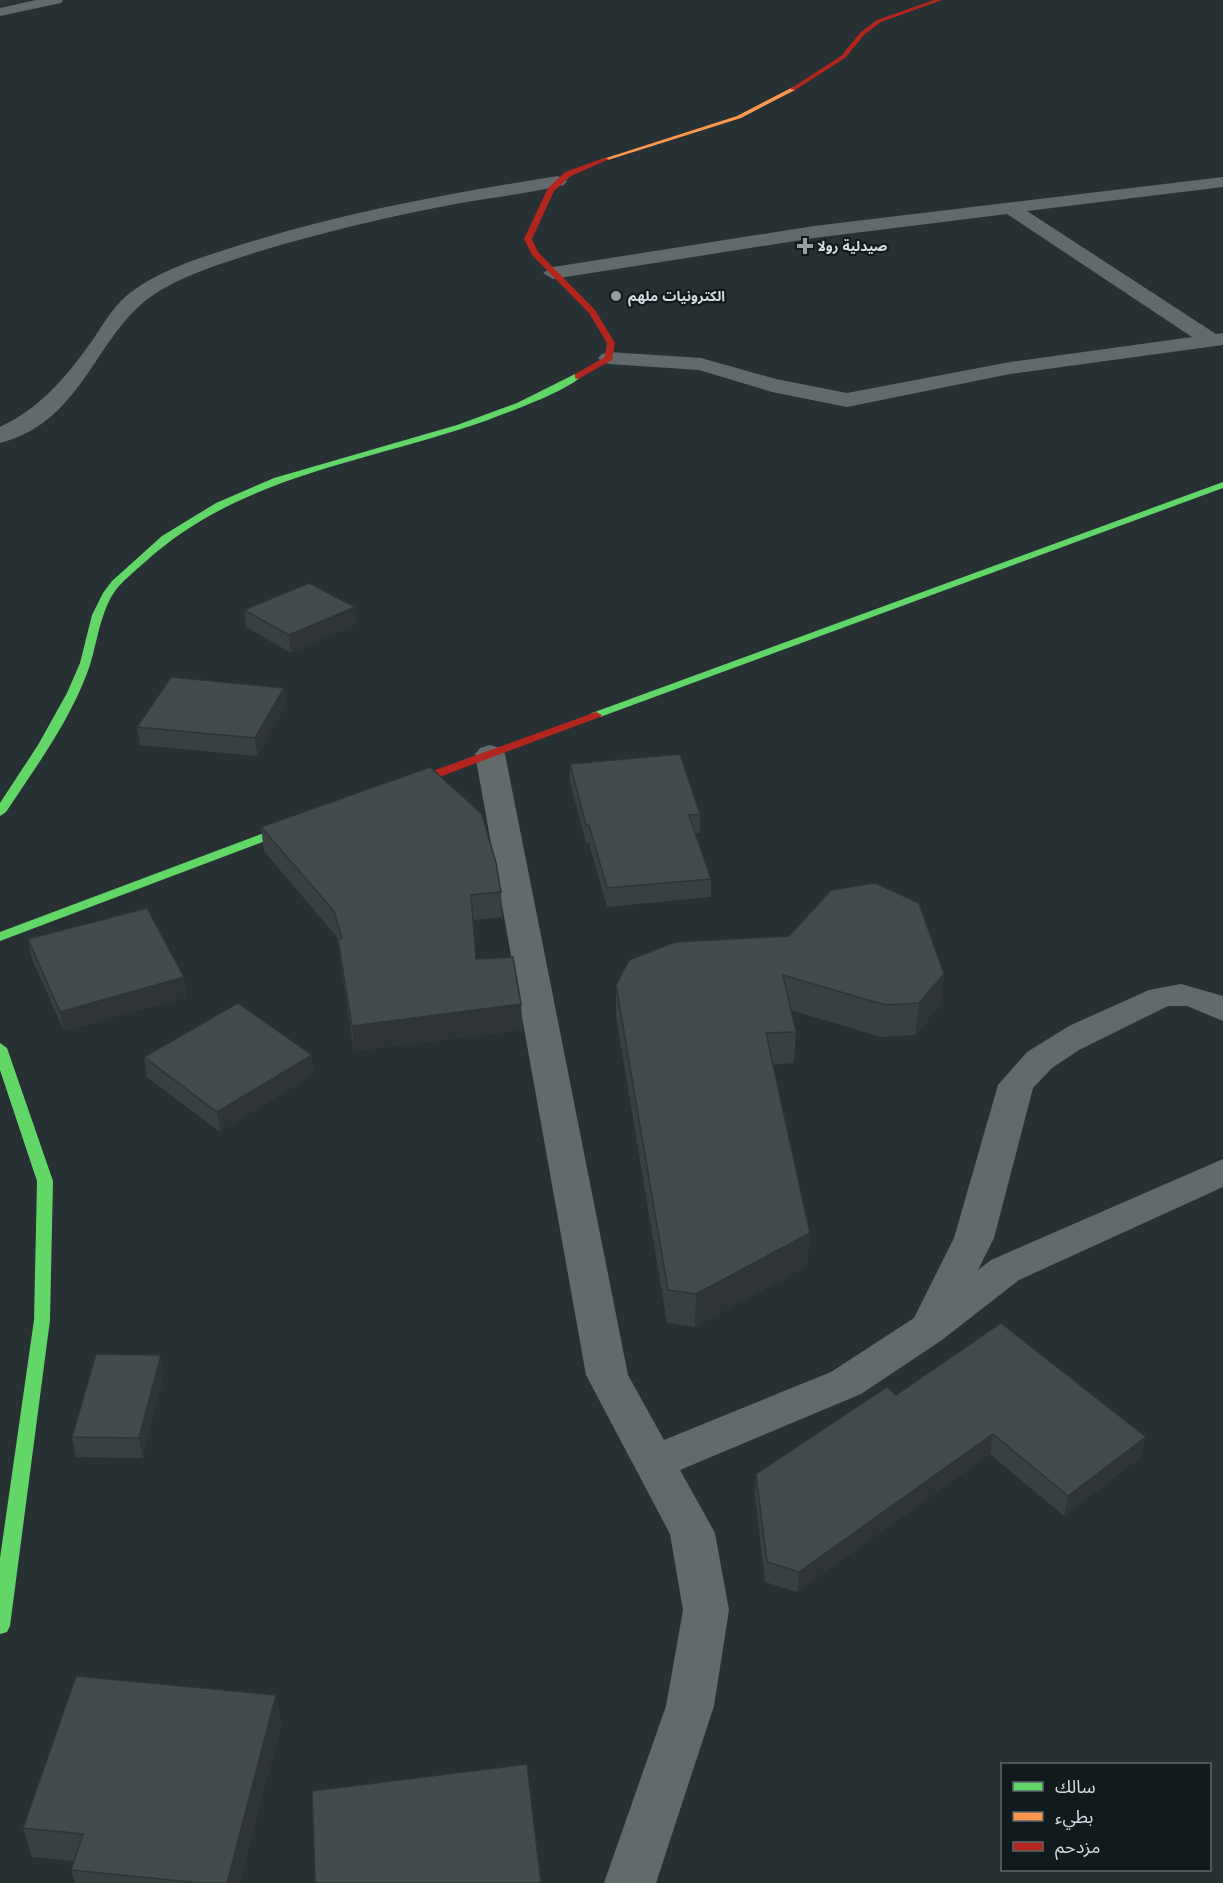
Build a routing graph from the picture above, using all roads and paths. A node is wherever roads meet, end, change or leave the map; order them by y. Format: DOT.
graph roads {
  1 [pos="56,0"];
  2 [pos="939,0"];
  3 [pos="0,12"];
  4 [pos="558,181"];
  5 [pos="1223,182"];
  6 [pos="1010,208"];
  7 [pos="554,273"];
  8 [pos="1217,340"];
  9 [pos="609,357"];
  10 [pos="0,436"];
  11 [pos="1223,485"];
  12 [pos="490,754"];
  13 [pos="382,793"];
  14 [pos="0,812"];
  15 [pos="317,817"];
  16 [pos="0,938"];
  17 [pos="1223,1010"];
  18 [pos="0,1048"];
  19 [pos="1223,1172"];
  20 [pos="928,1329"];
  21 [pos="654,1462"];
  22 [pos="2,1601"];
  23 [pos="630,1883"];
  1 -- 3 [label="street"];
  2 -- 4 [label="street"];
  4 -- 7 [label="street"];
  4 -- 10 [label="street"];
  5 -- 6 [label="street"];
  6 -- 7 [label="street"];
  6 -- 8 [label="street"];
  7 -- 9 [label="street"];
  8 -- 9 [label="street"];
  9 -- 14 [label="street"];
  11 -- 12 [label="street"];
  12 -- 13 [label="street"];
  12 -- 21 [label="street"];
  15 -- 16 [label="street"];
  17 -- 20 [label="street"];
  18 -- 22 [label="street"];
  19 -- 20 [label="street"];
  20 -- 21 [label="street"];
  21 -- 23 [label="street"];
}
